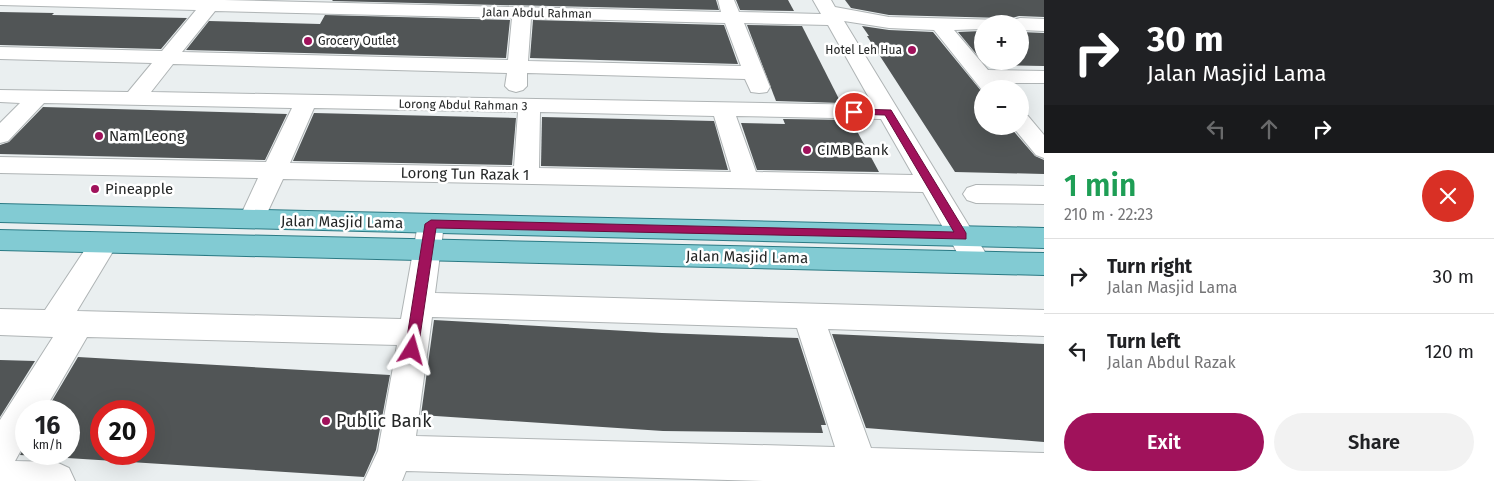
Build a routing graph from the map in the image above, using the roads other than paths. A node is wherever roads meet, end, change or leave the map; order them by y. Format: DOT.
graph roads {
  1 [pos="0,0"];
  2 [pos="128,2"];
  3 [pos="311,4"];
  4 [pos="210,5"];
  5 [pos="442,5"];
  6 [pos="729,9"];
  7 [pos="522,12"];
  8 [pos="832,17"];
  9 [pos="875,21"];
  10 [pos="938,22"];
  11 [pos="974,23"];
  12 [pos="1029,24"];
  13 [pos="1044,25"];
  14 [pos="0,54"];
  15 [pos="167,58"];
  16 [pos="517,67"];
  17 [pos="753,73"];
  18 [pos="1044,77"];
  19 [pos="986,80"];
  20 [pos="1010,80"];
  21 [pos="0,96"];
  22 [pos="38,97"];
  23 [pos="134,99"];
  24 [pos="306,102"];
  25 [pos="522,106"];
  26 [pos="722,109"];
  27 [pos="767,110"];
  28 [pos="888,112"];
  29 [pos="1044,120"];
  30 [pos="1029,121"];
  31 [pos="1029,132"];
  32 [pos="0,136"];
  33 [pos="1044,150"];
  34 [pos="0,165"];
  35 [pos="274,170"];
  36 [pos="526,175"];
  37 [pos="746,180"];
  38 [pos="930,184"];
  39 [pos="976,194"];
  40 [pos="1044,196"];
  41 [pos="0,213"];
  42 [pos="252,219"];
  43 [pos="962,236"];
  44 [pos="429,237"];
  45 [pos="1044,238"];
  46 [pos="0,240"];
  47 [pos="104,242"];
  48 [pos="977,262"];
  49 [pos="1044,264"];
  50 [pos="808,316"];
  51 [pos="416,319"];
  52 [pos="0,322"];
  53 [pos="1044,323"];
  54 [pos="65,324"];
  55 [pos="0,452"];
  56 [pos="858,466"];
  57 [pos="390,467"];
  58 [pos="1044,471"];
  59 [pos="0,480"];
  60 [pos="56,481"];
  1 -- 2 [label="street, Jalan Abdul Rahman"];
  2 -- 4 [label="street, Jalan Abdul Rahman"];
  3 -- 4 [label="street, Jalan Abdul Rahman"];
  3 -- 5 [label="street, Jalan Abdul Rahman"];
  4 -- 15 [label="street"];
  5 -- 7 [label="street, Jalan Abdul Rahman"];
  6 -- 7 [label="street, Jalan Abdul Rahman"];
  6 -- 8 [label="street, Jalan Abdul Rahman"];
  6 -- 17 [label="street"];
  7 -- 16 [label="street"];
  8 -- 9 [label="street, Jalan Abdul Rahman"];
  8 -- 9 [label="street, Jalan Abdul Rahman"];
  8 -- 28 [label="street"];
  9 -- 10 [label="street, Jalan Abdul Rahman"];
  10 -- 11 [label="street, Jalan Abdul Rahman"];
  10 -- 19 [label="street"];
  12 -- 13 [label="street"];
  14 -- 15 [label="street"];
  15 -- 16 [label="street"];
  15 -- 23 [label="street"];
  16 -- 17 [label="street"];
  16 -- 25 [label="street"];
  17 -- 27 [label="street"];
  18 -- 20 [label="street"];
  21 -- 22 [label="street, Lorong Abdul Rahman 3"];
  22 -- 23 [label="street, Lorong Abdul Rahman 3"];
  22 -- 32 [label="street"];
  23 -- 24 [label="street, Lorong Abdul Rahman 3"];
  24 -- 25 [label="street, Lorong Abdul Rahman 3"];
  24 -- 35 [label="street"];
  25 -- 26 [label="street, Lorong Abdul Rahman 3"];
  25 -- 36 [label="street"];
  26 -- 27 [label="street, Lorong Abdul Rahman 3"];
  26 -- 37 [label="street"];
  27 -- 28 [label="street, Lorong Abdul Rahman 3"];
  28 -- 38 [label="street"];
  29 -- 30 [label="street"];
  31 -- 33 [label="street"];
  34 -- 35 [label="street, Lorong Tun Razak 1"];
  35 -- 36 [label="street, Lorong Tun Razak 1"];
  35 -- 42 [label="street"];
  36 -- 37 [label="street, Lorong Tun Razak 1"];
  37 -- 38 [label="street, Lorong Tun Razak 1"];
  38 -- 43 [label="street"];
  39 -- 40 [label="street"];
  41 -- 42 [label="main road, Jalan Masjid Lama"];
  42 -- 44 [label="main road, Jalan Masjid Lama"];
  43 -- 44 [label="main road, Jalan Masjid Lama"];
  43 -- 45 [label="main road, Jalan Masjid Lama"];
  43 -- 48 [label="street"];
  44 -- 47 [label="main road, Jalan Masjid Lama"];
  44 -- 48 [label="main road, Jalan Masjid Lama"];
  44 -- 51 [label="street"];
  46 -- 47 [label="main road, Jalan Masjid Lama"];
  47 -- 54 [label="street"];
  48 -- 49 [label="main road, Jalan Masjid Lama"];
  50 -- 51 [label="street"];
  50 -- 53 [label="street"];
  50 -- 56 [label="street"];
  51 -- 54 [label="street"];
  51 -- 57 [label="street"];
  52 -- 54 [label="street"];
  54 -- 55 [label="street"];
  56 -- 57 [label="street"];
  56 -- 58 [label="street"];
  59 -- 60 [label="street"];
}
